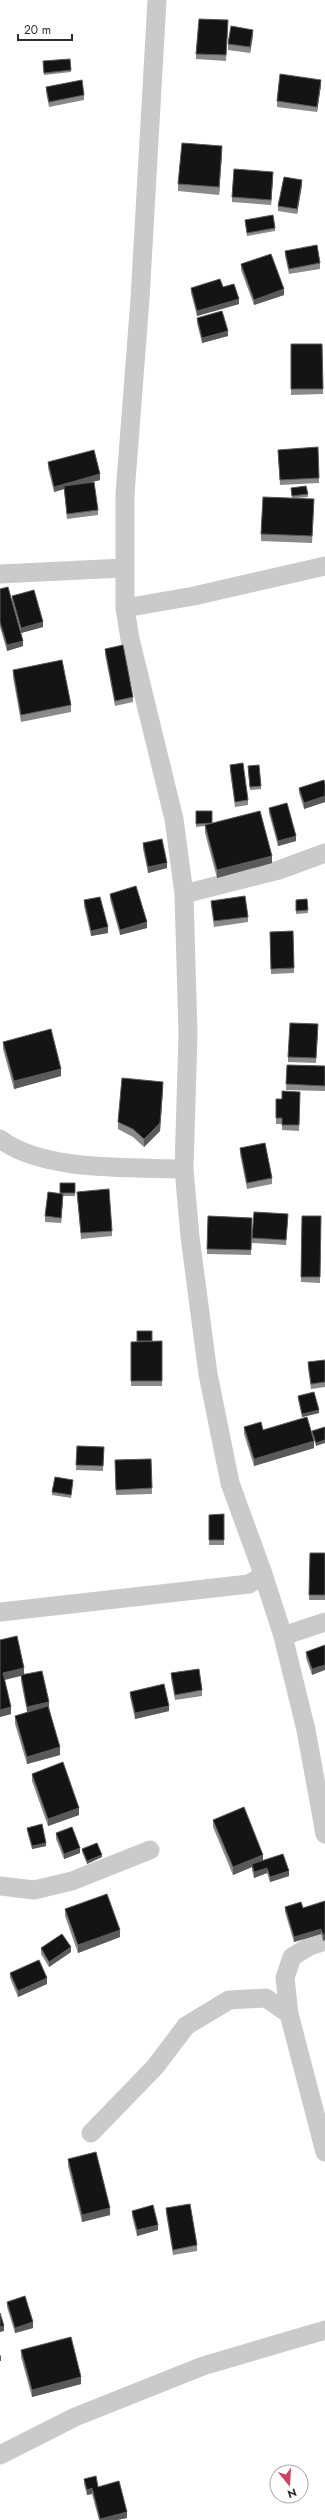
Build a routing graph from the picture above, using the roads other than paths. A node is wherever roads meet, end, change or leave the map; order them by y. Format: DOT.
graph roads {
  1 [pos="157,0"];
  2 [pos="325,566"];
  3 [pos="123,568"];
  4 [pos="0,574"];
  5 [pos="125,608"];
  6 [pos="325,853"];
  7 [pos="184,894"];
  8 [pos="0,1139"];
  9 [pos="184,1169"];
  10 [pos="262,1571"];
  11 [pos="0,1612"];
  12 [pos="325,1622"];
  13 [pos="282,1636"];
  14 [pos="325,1834"];
  15 [pos="150,1850"];
  16 [pos="0,1886"];
  17 [pos="325,1941"];
  18 [pos="289,2014"];
  19 [pos="91,2133"];
  20 [pos="325,2152"];
  21 [pos="325,2330"];
  22 [pos="0,2456"];
  1 -- 3 [label="street"];
  2 -- 5 [label="street"];
  3 -- 4 [label="street"];
  3 -- 5 [label="street"];
  5 -- 7 [label="street"];
  6 -- 7 [label="street"];
  7 -- 9 [label="street"];
  8 -- 9 [label="street"];
  9 -- 10 [label="street"];
  10 -- 11 [label="street"];
  10 -- 13 [label="street"];
  12 -- 13 [label="street"];
  13 -- 14 [label="street"];
  15 -- 16 [label="street"];
  17 -- 18 [label="street"];
  18 -- 19 [label="street"];
  18 -- 20 [label="street"];
  21 -- 22 [label="street"];
}
